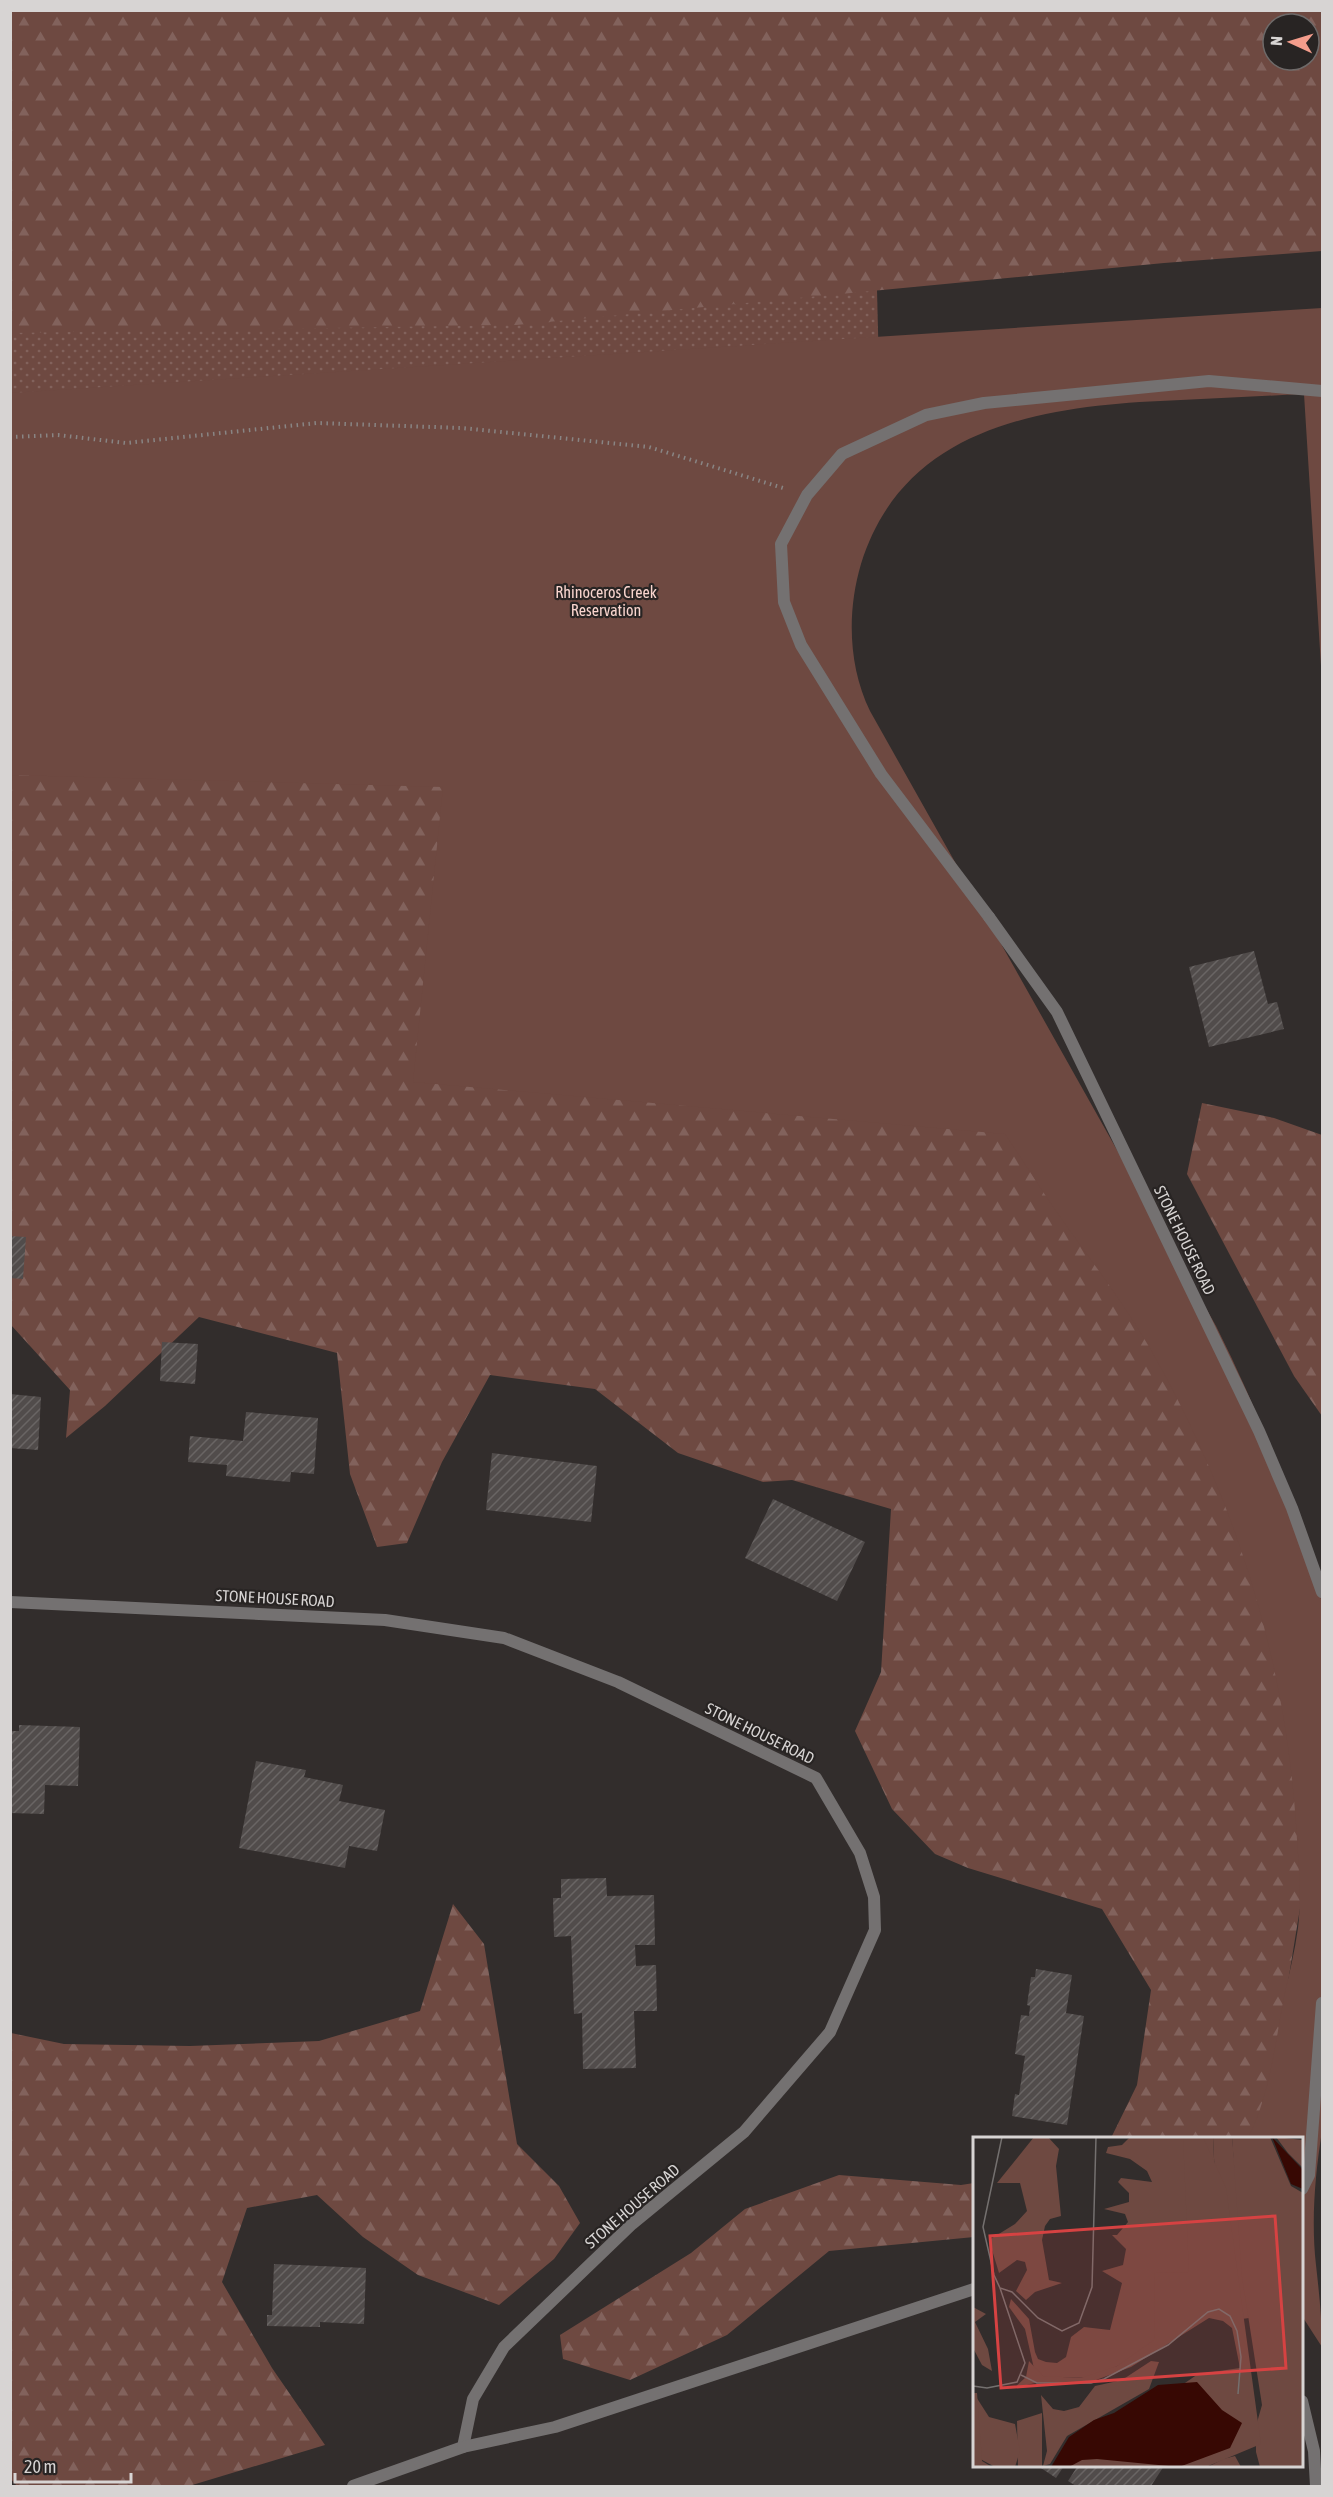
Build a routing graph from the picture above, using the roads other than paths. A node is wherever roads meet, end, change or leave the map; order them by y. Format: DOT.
graph roads {
  1 [pos="1323,391"];
  2 [pos="1323,1592"];
  3 [pos="10,1602"];
  4 [pos="1323,2003"];
  5 [pos="1303,2187"];
  6 [pos="973,2290"];
  7 [pos="1303,2405"];
  8 [pos="463,2447"];
  9 [pos="353,2487"];
  10 [pos="1316,2487"];
  1 -- 2 [label="street, STONE HOUSE ROAD"];
  3 -- 8 [label="street, STONE HOUSE ROAD"];
  4 -- 5 [label="street"];
  6 -- 8 [label="street"];
  7 -- 10 [label="street"];
  8 -- 9 [label="street"];
}
